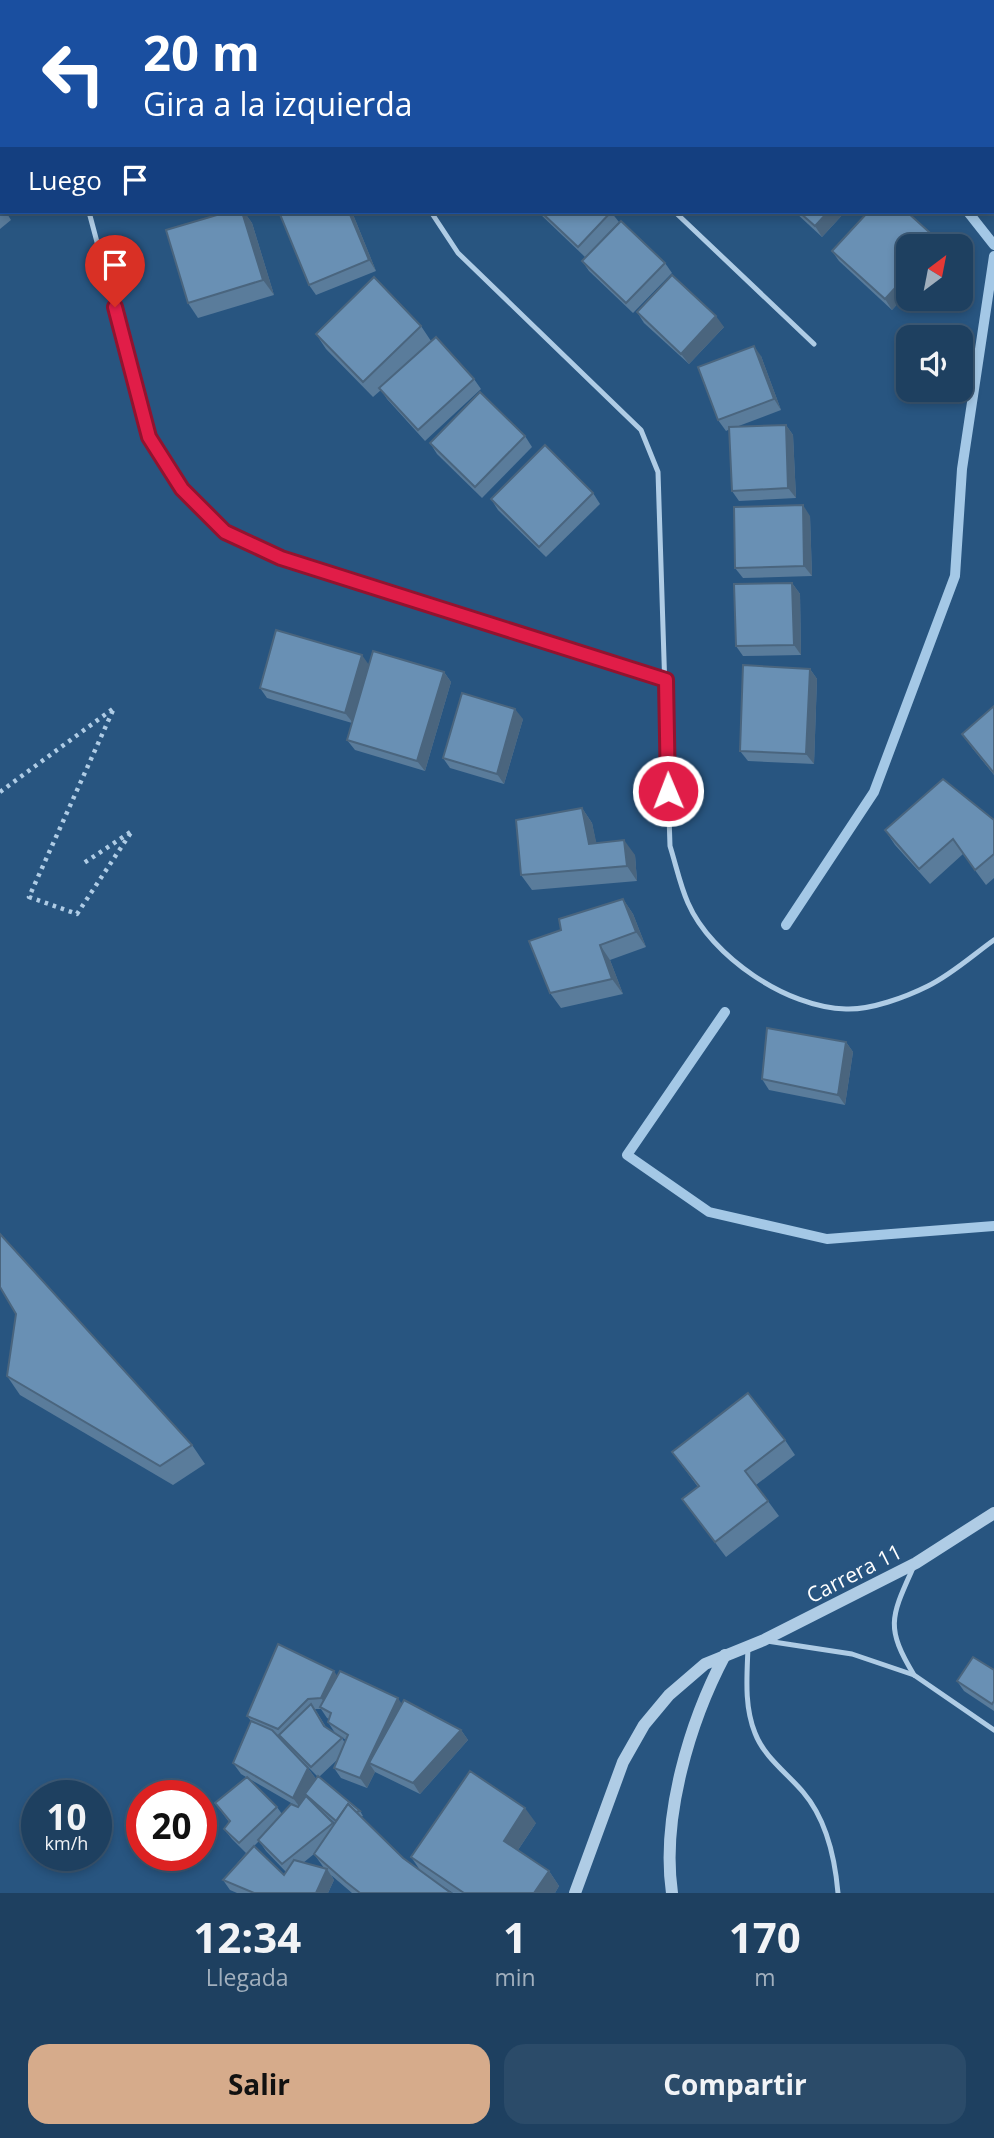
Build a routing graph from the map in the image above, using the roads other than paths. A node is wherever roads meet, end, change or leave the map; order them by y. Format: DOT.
graph roads {
  1 [pos="90,214"];
  2 [pos="432,214"];
  3 [pos="677,214"];
  4 [pos="814,344"];
  5 [pos="666,680"];
  6 [pos="994,940"];
  7 [pos="994,1513"];
  8 [pos="916,1563"];
  9 [pos="764,1640"];
  10 [pos="748,1647"];
  11 [pos="725,1655"];
  12 [pos="914,1675"];
  13 [pos="994,1730"];
  14 [pos="575,1893"];
  15 [pos="672,1893"];
  16 [pos="838,1893"];
  1 -- 5 [label="lane"];
  2 -- 5 [label="lane"];
  3 -- 4 [label="lane"];
  5 -- 6 [label="lane"];
  7 -- 8 [label="street, Carrera 11"];
  8 -- 9 [label="street, Carrera 11"];
  8 -- 12 [label="lane"];
  9 -- 10 [label="street, Carrera 11"];
  9 -- 12 [label="lane"];
  10 -- 11 [label="street, Carrera 11"];
  10 -- 16 [label="lane"];
  11 -- 14 [label="street, Carrera 11"];
  11 -- 15 [label="street"];
  12 -- 13 [label="lane"];
}
